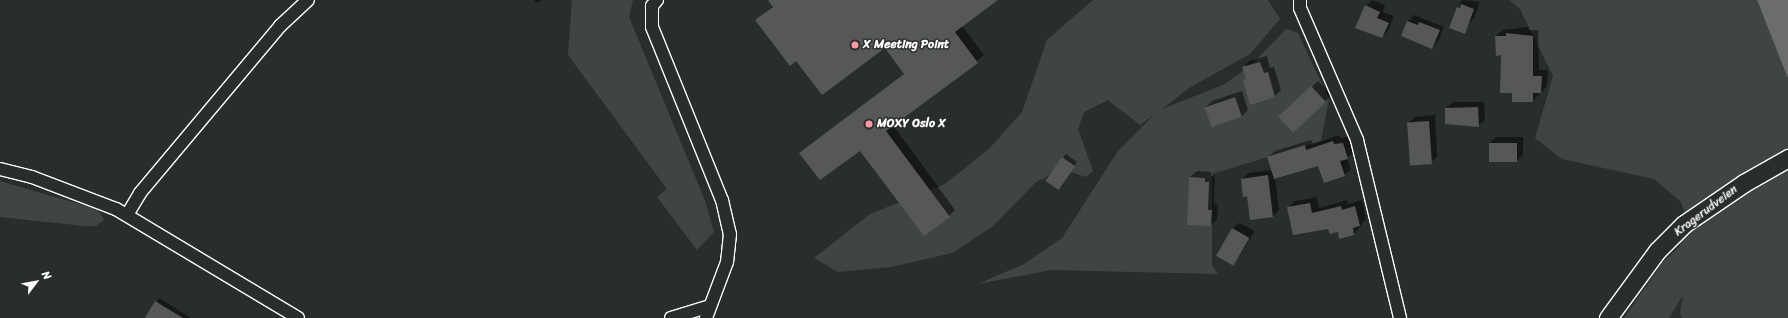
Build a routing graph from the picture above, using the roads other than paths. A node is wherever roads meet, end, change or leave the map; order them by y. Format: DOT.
graph roads {
  1 [pos="308,0"];
  2 [pos="657,0"];
  3 [pos="1300,0"];
  4 [pos="1788,158"];
  5 [pos="0,169"];
  6 [pos="127,216"];
  7 [pos="710,306"];
  8 [pos="298,318"];
  9 [pos="671,318"];
  10 [pos="706,318"];
  11 [pos="1400,318"];
  12 [pos="1608,318"];
  1 -- 6 [label="street"];
  2 -- 7 [label="street"];
  3 -- 11 [label="street"];
  4 -- 12 [label="main road, Kragerudveien"];
  5 -- 6 [label="street"];
  6 -- 8 [label="street"];
  7 -- 9 [label="street"];
  7 -- 10 [label="street"];
}
